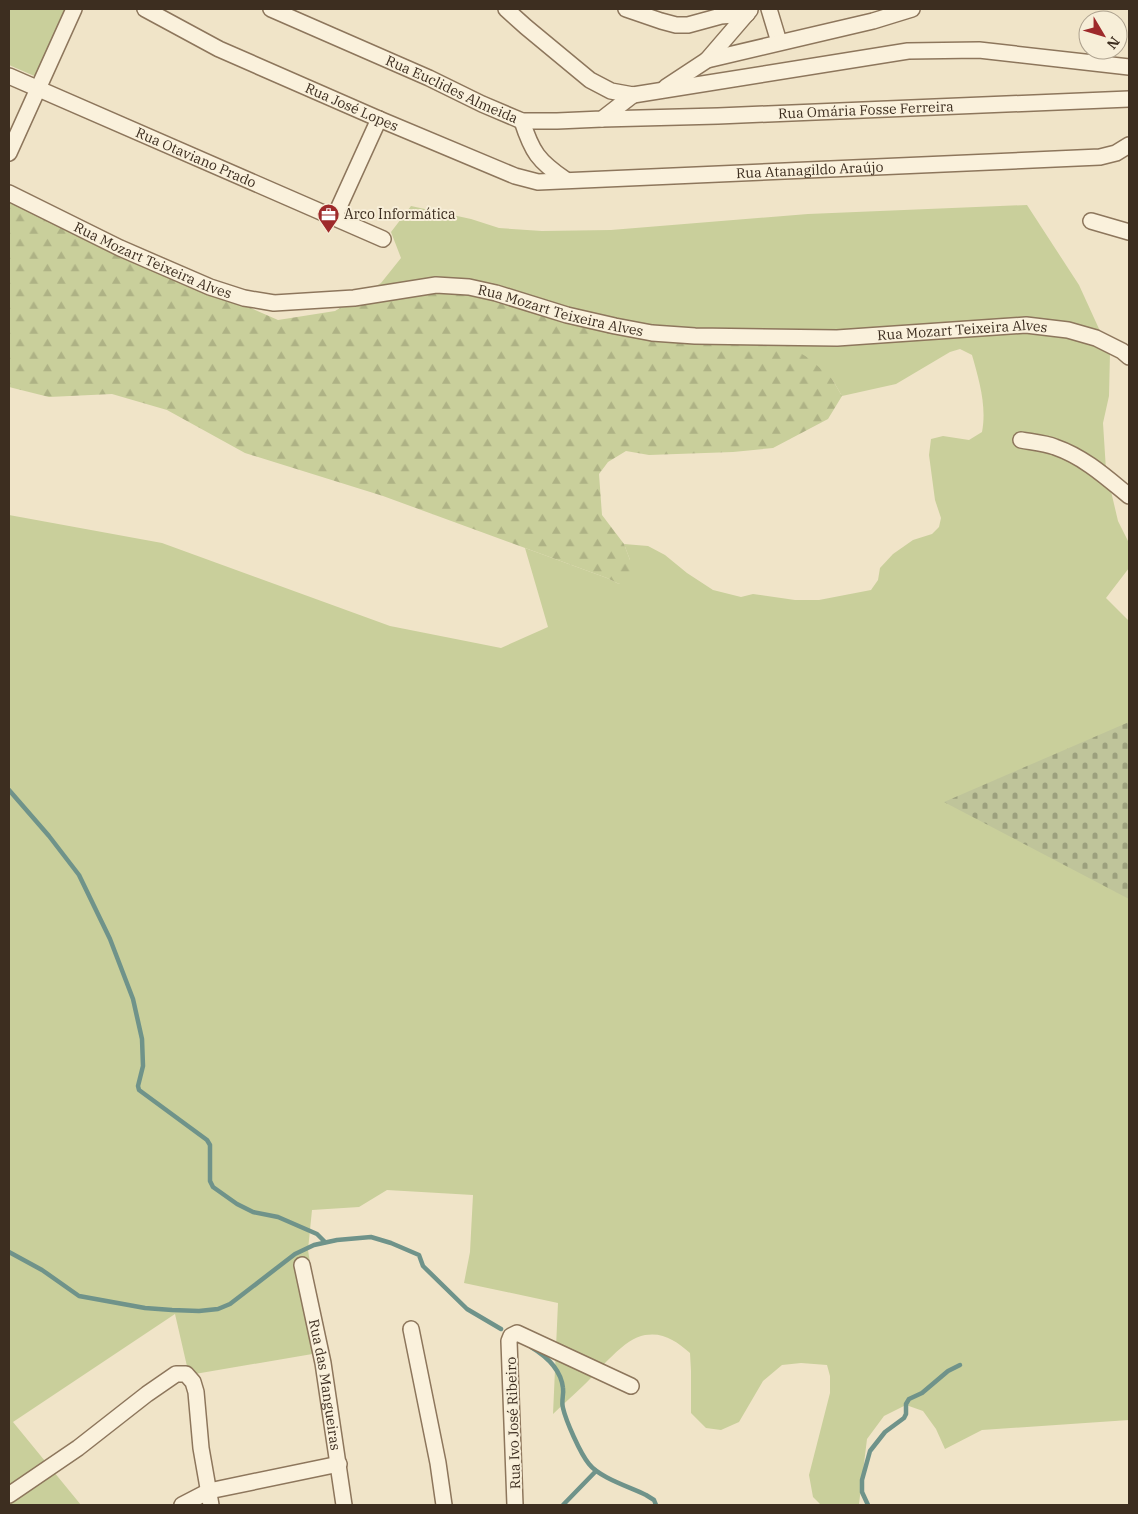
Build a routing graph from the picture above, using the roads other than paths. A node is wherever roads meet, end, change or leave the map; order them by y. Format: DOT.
graph roads {
  1 [pos="74,9"];
  2 [pos="145,9"];
  3 [pos="271,9"];
  4 [pos="506,9"];
  5 [pos="626,9"];
  6 [pos="769,9"];
  7 [pos="912,9"];
  8 [pos="749,12"];
  9 [pos="779,42"];
  10 [pos="707,60"];
  11 [pos="1129,67"];
  12 [pos="9,76"];
  13 [pos="38,88"];
  14 [pos="660,90"];
  15 [pos="633,95"];
  16 [pos="1129,99"];
  17 [pos="379,119"];
  18 [pos="602,119"];
  19 [pos="522,120"];
  20 [pos="1129,146"];
  21 [pos="9,153"];
  22 [pos="566,180"];
  23 [pos="9,193"];
  24 [pos="334,218"];
  25 [pos="1091,221"];
  26 [pos="1129,232"];
  27 [pos="383,240"];
  28 [pos="1129,357"];
  29 [pos="1021,440"];
  30 [pos="1129,496"];
  31 [pos="302,1265"];
  32 [pos="411,1329"];
  33 [pos="631,1386"];
  34 [pos="339,1464"];
  35 [pos="9,1495"];
  36 [pos="210,1498"];
  37 [pos="182,1505"];
  38 [pos="344,1505"];
  39 [pos="444,1505"];
  40 [pos="515,1505"];
  1 -- 13 [label="street"];
  2 -- 17 [label="street, Rua José Lopes"];
  3 -- 19 [label="street, Rua Euclides Almeida"];
  4 -- 15 [label="street"];
  5 -- 8 [label="street"];
  6 -- 9 [label="street"];
  7 -- 9 [label="street"];
  8 -- 10 [label="street"];
  9 -- 10 [label="street"];
  10 -- 14 [label="street"];
  11 -- 14 [label="street"];
  12 -- 13 [label="street, Rua Otaviano Prado"];
  13 -- 21 [label="street"];
  13 -- 24 [label="street, Rua Otaviano Prado"];
  14 -- 15 [label="street"];
  15 -- 18 [label="street"];
  16 -- 18 [label="street, Rua Omária Fosse Ferreira"];
  17 -- 22 [label="street, Rua José Lopes"];
  17 -- 24 [label="street"];
  18 -- 19 [label="street, Rua Euclides Almeida"];
  19 -- 22 [label="street"];
  20 -- 22 [label="street, Rua Atanagildo Araújo"];
  23 -- 28 [label="street, Rua Mozart Teixeira Alves"];
  24 -- 27 [label="street, Rua Otaviano Prado"];
  25 -- 26 [label="street"];
  29 -- 30 [label="street"];
  31 -- 34 [label="street, Rua das Mangueiras"];
  32 -- 39 [label="street"];
  33 -- 40 [label="street, Rua Ivo José Ribeiro"];
  34 -- 36 [label="street"];
  34 -- 38 [label="street, Rua das Mangueiras"];
  35 -- 36 [label="street"];
  36 -- 37 [label="street"];
}
